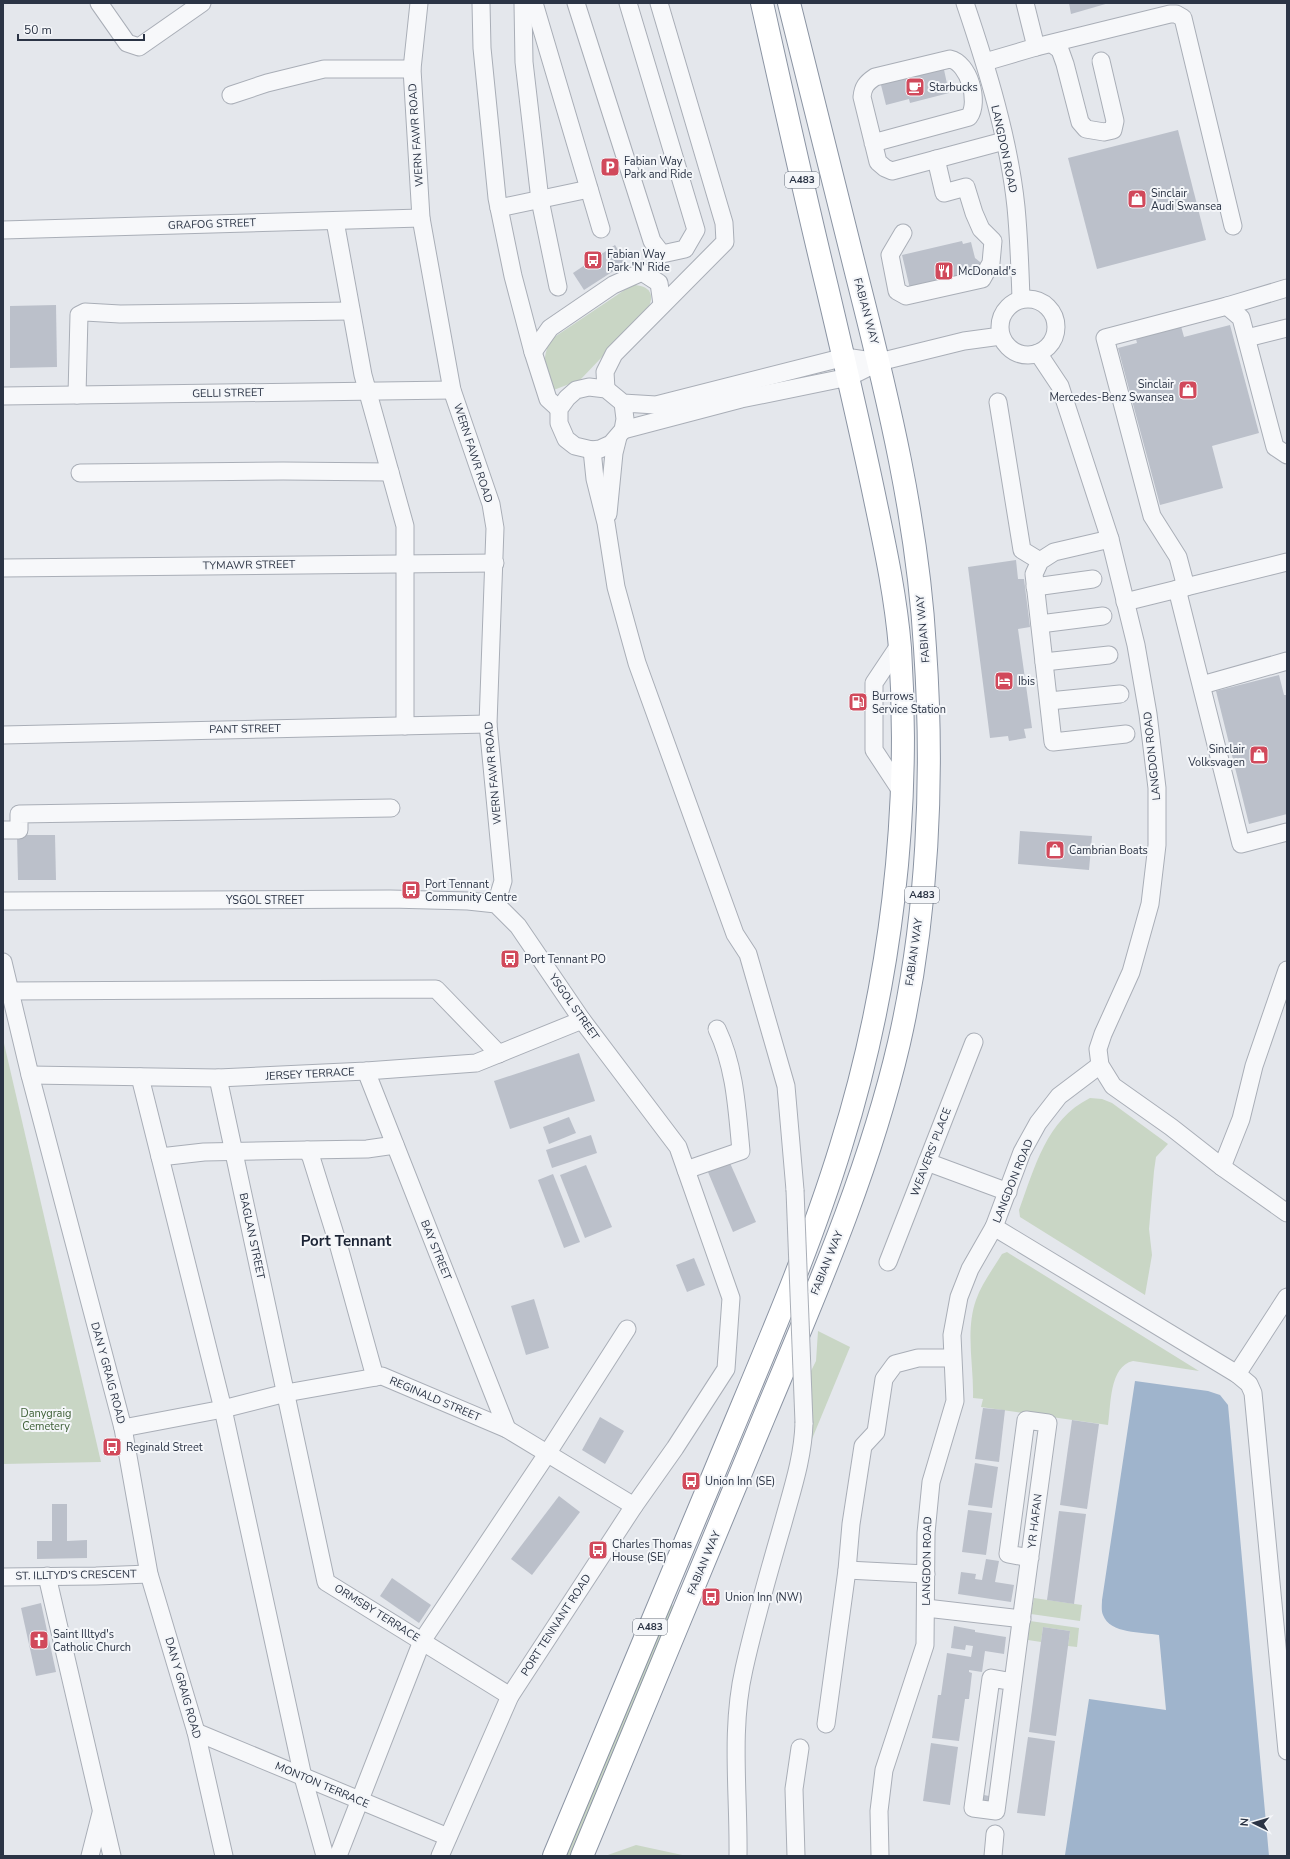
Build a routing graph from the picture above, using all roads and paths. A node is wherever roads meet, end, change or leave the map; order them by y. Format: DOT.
graph roads {
  1 [pos="99,3"];
  2 [pos="202,3"];
  3 [pos="419,3"];
  4 [pos="481,3"];
  5 [pos="523,3"];
  6 [pos="534,3"];
  7 [pos="576,3"];
  8 [pos="628,3"];
  9 [pos="659,3"];
  10 [pos="762,3"];
  11 [pos="789,3"];
  12 [pos="965,3"];
  13 [pos="1025,3"];
  14 [pos="1044,46"];
  15 [pos="1101,61"];
  16 [pos="985,62"];
  17 [pos="412,69"];
  18 [pos="231,95"];
  19 [pos="1004,141"];
  20 [pos="873,143"];
  21 [pos="936,159"];
  22 [pos="589,189"];
  23 [pos="540,200"];
  24 [pos="499,208"];
  25 [pos="421,218"];
  26 [pos="335,221"];
  27 [pos="1233,226"];
  28 [pos="601,229"];
  29 [pos="3,230"];
  30 [pos="903,233"];
  31 [pos="558,287"];
  32 [pos="1287,288"];
  33 [pos="1021,299"];
  34 [pos="662,304"];
  35 [pos="1227,306"];
  36 [pos="351,310"];
  37 [pos="1287,328"];
  38 [pos="1001,336"];
  39 [pos="1247,338"];
  40 [pos="533,352"];
  41 [pos="1038,353"];
  42 [pos="879,362"];
  43 [pos="847,367"];
  44 [pos="606,389"];
  45 [pos="452,390"];
  46 [pos="368,392"];
  47 [pos="77,395"];
  48 [pos="3,396"];
  49 [pos="998,402"];
  50 [pos="623,403"];
  51 [pos="559,408"];
  52 [pos="621,434"];
  53 [pos="592,450"];
  54 [pos="1287,455"];
  55 [pos="390,472"];
  56 [pos="80,473"];
  57 [pos="606,523"];
  58 [pos="1110,539"];
  59 [pos="1040,561"];
  60 [pos="1287,562"];
  61 [pos="495,563"];
  62 [pos="404,564"];
  63 [pos="3,568"];
  64 [pos="1093,579"];
  65 [pos="1035,587"];
  66 [pos="1181,588"];
  67 [pos="1125,602"];
  68 [pos="1103,616"];
  69 [pos="1040,624"];
  70 [pos="1109,655"];
  71 [pos="1287,661"];
  72 [pos="1044,662"];
  73 [pos="1202,685"];
  74 [pos="1120,694"];
  75 [pos="1049,701"];
  76 [pos="488,724"];
  77 [pos="405,726"];
  78 [pos="3,734"];
  79 [pos="1126,734"];
  80 [pos="391,808"];
  81 [pos="3,830"];
  82 [pos="1287,832"];
  83 [pos="3,901"];
  84 [pos="496,904"];
  85 [pos="3,962"];
  86 [pos="1287,970"];
  87 [pos="9,991"];
  88 [pos="582,1020"];
  89 [pos="717,1029"];
  90 [pos="974,1042"];
  91 [pos="499,1054"];
  92 [pos="1100,1065"];
  93 [pos="366,1071"];
  94 [pos="30,1075"];
  95 [pos="140,1077"];
  96 [pos="218,1078"];
  97 [pos="395,1145"];
  98 [pos="307,1150"];
  99 [pos="234,1153"];
  100 [pos="160,1157"];
  101 [pos="927,1162"];
  102 [pos="1222,1167"];
  103 [pos="686,1170"];
  104 [pos="1008,1192"];
  105 [pos="1287,1213"];
  106 [pos="994,1227"];
  107 [pos="888,1262"];
  108 [pos="1287,1296"];
  109 [pos="627,1329"];
  110 [pos="952,1358"];
  111 [pos="726,1369"];
  112 [pos="1237,1374"];
  113 [pos="375,1377"];
  114 [pos="286,1393"];
  115 [pos="223,1409"];
  116 [pos="123,1428"];
  117 [pos="507,1429"];
  118 [pos="548,1454"];
  119 [pos="1019,1470"];
  120 [pos="1041,1474"];
  121 [pos="634,1506"];
  122 [pos="1030,1558"];
  123 [pos="847,1570"];
  124 [pos="149,1574"];
  125 [pos="926,1574"];
  126 [pos="47,1576"];
  127 [pos="3,1577"];
  128 [pos="926,1608"];
  129 [pos="1022,1619"];
  130 [pos="422,1641"];
  131 [pos="1013,1682"];
  132 [pos="510,1696"];
  133 [pos="826,1724"];
  134 [pos="196,1732"];
  135 [pos="800,1748"];
  136 [pos="981,1750"];
  137 [pos="1287,1751"];
  138 [pos="1004,1753"];
  139 [pos="303,1777"];
  140 [pos="360,1801"];
  141 [pos="101,1811"];
  142 [pos="995,1834"];
  143 [pos="448,1837"];
  144 [pos="90,1856"];
  145 [pos="112,1856"];
  146 [pos="224,1856"];
  147 [pos="326,1856"];
  148 [pos="338,1856"];
  149 [pos="440,1856"];
  150 [pos="554,1856"];
  151 [pos="582,1856"];
  152 [pos="738,1856"];
  153 [pos="796,1856"];
  154 [pos="880,1856"];
  155 [pos="993,1856"];
  1 -- 2 [label="street"];
  3 -- 17 [label="street, WERN FAWR ROAD"];
  4 -- 24 [label="street"];
  5 -- 23 [label="street"];
  6 -- 22 [label="street"];
  7 -- 8 [label="street"];
  9 -- 34 [label="street"];
  10 -- 43 [label="highway, A483"];
  11 -- 42 [label="highway, FABIAN WAY / A483"];
  12 -- 16 [label="street, LANGDON ROAD"];
  13 -- 14 [label="street"];
  14 -- 15 [label="street"];
  14 -- 16 [label="street"];
  14 -- 27 [label="street"];
  16 -- 19 [label="street, LANGDON ROAD"];
  17 -- 18 [label="street"];
  17 -- 25 [label="street, WERN FAWR ROAD"];
  19 -- 21 [label="street"];
  19 -- 33 [label="street, LANGDON ROAD"];
  20 -- 20 [label="street"];
  20 -- 21 [label="street"];
  21 -- 30 [label="street"];
  22 -- 23 [label="street"];
  22 -- 28 [label="street"];
  23 -- 24 [label="street"];
  23 -- 31 [label="street"];
  24 -- 40 [label="street"];
  25 -- 26 [label="street, GRAFOG STREET"];
  25 -- 45 [label="street, WERN FAWR ROAD"];
  26 -- 29 [label="street, GRAFOG STREET"];
  26 -- 36 [label="street"];
  32 -- 35 [label="street"];
  33 -- 38 [label="street"];
  33 -- 41 [label="street"];
  34 -- 40 [label="street"];
  34 -- 44 [label="street"];
  35 -- 39 [label="street"];
  35 -- 66 [label="street"];
  36 -- 46 [label="street"];
  36 -- 47 [label="street"];
  37 -- 39 [label="street"];
  38 -- 41 [label="street"];
  38 -- 42 [label="street"];
  39 -- 54 [label="street"];
  40 -- 51 [label="street"];
  41 -- 58 [label="street, LANGDON ROAD"];
  42 -- 43 [label="street"];
  42 -- 151 [label="highway, FABIAN WAY / A483"];
  43 -- 50 [label="street"];
  43 -- 52 [label="street"];
  43 -- 150 [label="highway, A483"];
  44 -- 50 [label="street"];
  44 -- 51 [label="street"];
  45 -- 46 [label="street, GELLI STREET"];
  45 -- 61 [label="street, WERN FAWR ROAD"];
  46 -- 47 [label="street, GELLI STREET"];
  46 -- 55 [label="street"];
  47 -- 48 [label="street, GELLI STREET"];
  49 -- 59 [label="street"];
  50 -- 52 [label="street"];
  51 -- 53 [label="street"];
  52 -- 53 [label="street"];
  52 -- 57 [label="street"];
  53 -- 57 [label="street"];
  55 -- 56 [label="street"];
  55 -- 62 [label="street"];
  57 -- 152 [label="street, bridge"];
  58 -- 59 [label="street"];
  58 -- 67 [label="street, LANGDON ROAD"];
  59 -- 65 [label="street"];
  60 -- 66 [label="street"];
  61 -- 62 [label="street, TYMAWR STREET"];
  61 -- 76 [label="street, WERN FAWR ROAD"];
  62 -- 63 [label="street, TYMAWR STREET"];
  62 -- 77 [label="street"];
  64 -- 65 [label="street"];
  65 -- 69 [label="street"];
  66 -- 67 [label="street"];
  66 -- 73 [label="street"];
  67 -- 92 [label="street, LANGDON ROAD"];
  68 -- 69 [label="street"];
  69 -- 72 [label="street"];
  70 -- 72 [label="street"];
  71 -- 73 [label="street"];
  72 -- 75 [label="street"];
  73 -- 82 [label="street"];
  74 -- 75 [label="street"];
  75 -- 79 [label="street"];
  76 -- 77 [label="street, PANT STREET"];
  76 -- 84 [label="street, WERN FAWR ROAD"];
  77 -- 78 [label="street, PANT STREET"];
  80 -- 81 [label="street"];
  83 -- 84 [label="street, YSGOL STREET"];
  84 -- 88 [label="street, YSGOL STREET"];
  85 -- 87 [label="street, DAN Y GRAIG ROAD"];
  86 -- 102 [label="street"];
  87 -- 91 [label="street"];
  87 -- 94 [label="street, DAN Y GRAIG ROAD"];
  88 -- 91 [label="street, JERSEY TERRACE"];
  88 -- 103 [label="street, YSGOL STREET"];
  89 -- 103 [label="street"];
  90 -- 101 [label="street, WEAVERS' PLACE"];
  91 -- 93 [label="street, JERSEY TERRACE"];
  92 -- 102 [label="street"];
  92 -- 104 [label="street, LANGDON ROAD"];
  93 -- 96 [label="street, JERSEY TERRACE"];
  93 -- 97 [label="street, BAY STREET"];
  94 -- 95 [label="street, JERSEY TERRACE"];
  94 -- 116 [label="street, DAN Y GRAIG ROAD"];
  95 -- 96 [label="street, JERSEY TERRACE"];
  95 -- 100 [label="street"];
  96 -- 99 [label="street, BAGLAN STREET"];
  97 -- 98 [label="street"];
  97 -- 117 [label="street, BAY STREET"];
  98 -- 99 [label="street"];
  98 -- 113 [label="street"];
  99 -- 100 [label="street"];
  99 -- 114 [label="street, BAGLAN STREET"];
  100 -- 115 [label="street"];
  101 -- 104 [label="street"];
  101 -- 107 [label="street, WEAVERS' PLACE"];
  102 -- 105 [label="street"];
  103 -- 111 [label="street, YSGOL STREET"];
  104 -- 106 [label="street, LANGDON ROAD"];
  106 -- 110 [label="street, LANGDON ROAD"];
  106 -- 112 [label="street"];
  108 -- 112 [label="street"];
  109 -- 118 [label="street"];
  110 -- 123 [label="street"];
  110 -- 125 [label="street, LANGDON ROAD"];
  111 -- 121 [label="street, PORT TENNANT ROAD"];
  112 -- 137 [label="street"];
  113 -- 114 [label="street, REGINALD STREET"];
  113 -- 117 [label="street, REGINALD STREET"];
  114 -- 115 [label="street, REGINALD STREET"];
  114 -- 130 [label="street, ORMSBY TERRACE"];
  115 -- 116 [label="street, REGINALD STREET"];
  115 -- 139 [label="street"];
  116 -- 124 [label="street, DAN Y GRAIG ROAD"];
  117 -- 118 [label="street, REGINALD STREET"];
  118 -- 121 [label="street, REGINALD STREET"];
  118 -- 130 [label="street"];
  119 -- 120 [label="street"];
  119 -- 120 [label="street, YR HAFAN"];
  119 -- 122 [label="street"];
  120 -- 122 [label="street, YR HAFAN"];
  121 -- 132 [label="street, PORT TENNANT ROAD"];
  122 -- 129 [label="street, YR HAFAN"];
  123 -- 125 [label="street"];
  123 -- 133 [label="street"];
  124 -- 126 [label="street, ST. ILLTYD'S CRESCENT"];
  124 -- 134 [label="street, DAN Y GRAIG ROAD"];
  125 -- 128 [label="street, LANGDON ROAD"];
  126 -- 127 [label="street, ST. ILLTYD'S CRESCENT"];
  126 -- 141 [label="street"];
  128 -- 129 [label="street"];
  128 -- 154 [label="street, LANGDON ROAD"];
  129 -- 131 [label="street, YR HAFAN"];
  130 -- 132 [label="street, ORMSBY TERRACE"];
  130 -- 140 [label="street"];
  131 -- 136 [label="street"];
  131 -- 138 [label="street, YR HAFAN"];
  132 -- 143 [label="street, PORT TENNANT ROAD"];
  134 -- 139 [label="street, MONTON TERRACE"];
  134 -- 146 [label="street, DAN Y GRAIG ROAD"];
  135 -- 153 [label="street"];
  136 -- 138 [label="street"];
  136 -- 138 [label="street, YR HAFAN"];
  139 -- 140 [label="street, MONTON TERRACE"];
  139 -- 147 [label="street"];
  140 -- 143 [label="street, MONTON TERRACE"];
  140 -- 148 [label="street"];
  141 -- 144 [label="street"];
  141 -- 145 [label="street"];
  142 -- 155 [label="street"];
  143 -- 149 [label="street, PORT TENNANT ROAD"];
}
